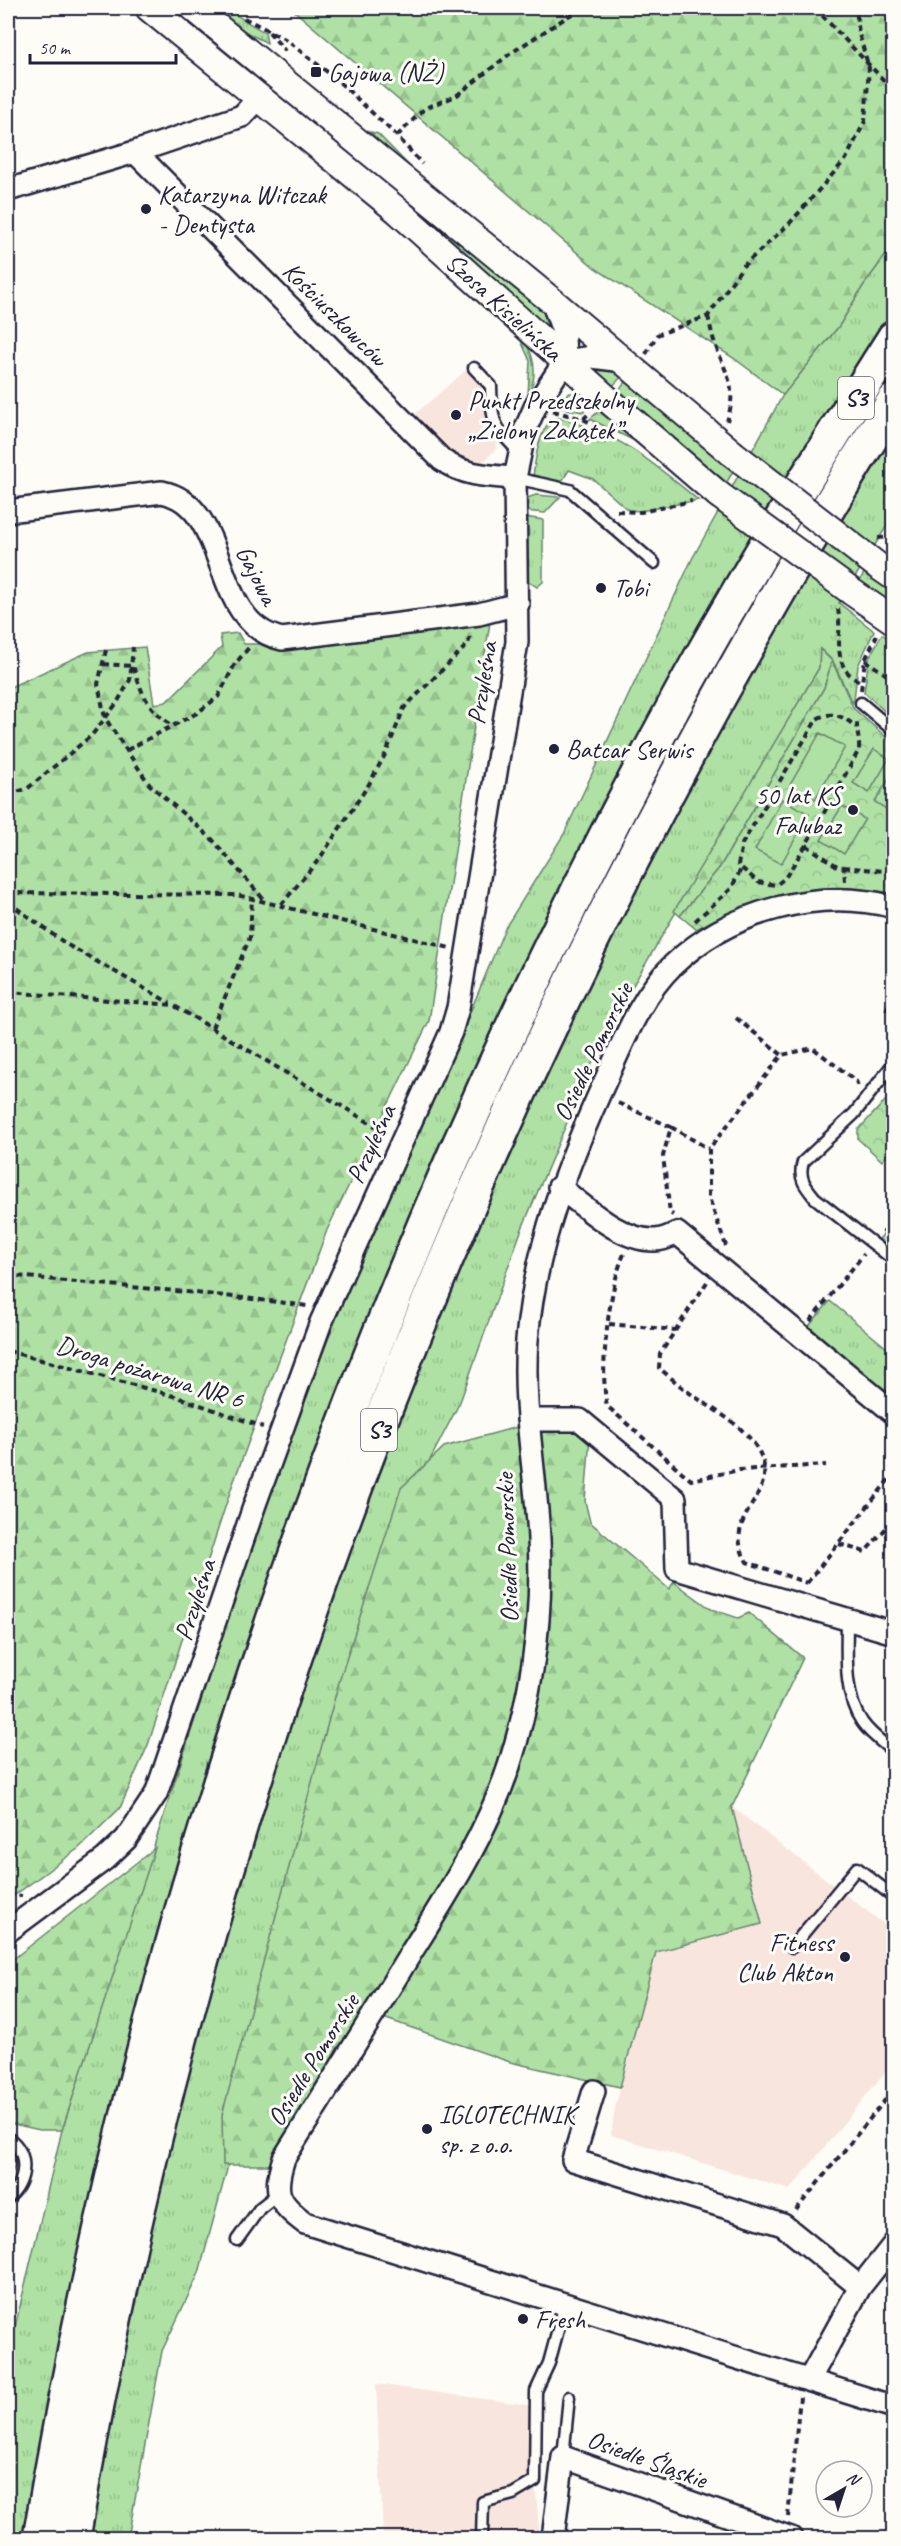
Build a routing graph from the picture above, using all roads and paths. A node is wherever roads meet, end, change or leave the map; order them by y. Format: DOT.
graph roads {
  1 [pos="149,8"];
  2 [pos="194,8"];
  3 [pos="814,8"];
  4 [pos="856,8"];
  5 [pos="578,9"];
  6 [pos="236,12"];
  7 [pos="869,68"];
  8 [pos="894,91"];
  9 [pos="259,98"];
  10 [pos="397,136"];
  11 [pos="135,152"];
  12 [pos="428,172"];
  13 [pos="8,190"];
  14 [pos="552,301"];
  15 [pos="708,316"];
  16 [pos="894,338"];
  17 [pos="633,360"];
  18 [pos="565,361"];
  19 [pos="474,368"];
  20 [pos="894,401"];
  21 [pos="544,410"];
  22 [pos="583,419"];
  23 [pos="725,428"];
  24 [pos="519,452"];
  25 [pos="515,478"];
  26 [pos="711,497"];
  27 [pos="8,511"];
  28 [pos="595,511"];
  29 [pos="894,537"];
  30 [pos="877,538"];
  31 [pos="654,563"];
  32 [pos="886,571"];
  33 [pos="844,598"];
  34 [pos="518,604"];
  35 [pos="479,614"];
  36 [pos="886,627"];
  37 [pos="258,631"];
  38 [pos="133,647"];
  39 [pos="106,650"];
  40 [pos="865,660"];
  41 [pos="103,664"];
  42 [pos="133,666"];
  43 [pos="894,681"];
  44 [pos="861,703"];
  45 [pos="105,718"];
  46 [pos="172,725"];
  47 [pos="894,731"];
  48 [pos="127,750"];
  49 [pos="8,794"];
  50 [pos="806,845"];
  51 [pos="844,867"];
  52 [pos="741,869"];
  53 [pos="894,872"];
  54 [pos="846,890"];
  55 [pos="8,893"];
  56 [pos="252,898"];
  57 [pos="8,902"];
  58 [pos="265,902"];
  59 [pos="280,905"];
  60 [pos="894,907"];
  61 [pos="699,945"];
  62 [pos="458,949"];
  63 [pos="894,991"];
  64 [pos="8,992"];
  65 [pos="173,1005"];
  66 [pos="886,1011"];
  67 [pos="736,1017"];
  68 [pos="212,1028"];
  69 [pos="782,1055"];
  70 [pos="894,1063"];
  71 [pos="618,1103"];
  72 [pos="863,1103"];
  73 [pos="671,1127"];
  74 [pos="401,1141"];
  75 [pos="709,1149"];
  76 [pos="559,1187"];
  77 [pos="679,1220"];
  78 [pos="894,1220"];
  79 [pos="632,1237"];
  80 [pos="872,1244"];
  81 [pos="894,1260"];
  82 [pos="724,1261"];
  83 [pos="8,1275"];
  84 [pos="314,1307"];
  85 [pos="609,1324"];
  86 [pos="806,1326"];
  87 [pos="675,1330"];
  88 [pos="8,1351"];
  89 [pos="894,1413"];
  90 [pos="528,1420"];
  91 [pos="281,1432"];
  92 [pos="826,1465"];
  93 [pos="767,1469"];
  94 [pos="893,1476"];
  95 [pos="894,1519"];
  96 [pos="839,1544"];
  97 [pos="847,1620"];
  98 [pos="894,1633"];
  99 [pos="894,1752"];
  100 [pos="894,1896"];
  101 [pos="8,1931"];
  102 [pos="792,1947"];
  103 [pos="894,2089"];
  104 [pos="594,2091"];
  105 [pos="8,2138"];
  106 [pos="279,2193"];
  107 [pos="8,2198"];
  108 [pos="783,2225"];
  109 [pos="237,2240"];
  110 [pos="894,2244"];
  111 [pos="860,2287"];
  112 [pos="565,2304"];
  113 [pos="800,2377"];
  114 [pos="569,2397"];
  115 [pos="894,2407"];
  116 [pos="562,2457"];
  117 [pos="788,2537"];
  118 [pos="39,2538"];
  119 [pos="74,2538"];
  120 [pos="482,2538"];
  121 [pos="553,2538"];
  1 -- 9 [label="street, Szosa Kisielińska"];
  2 -- 14 [label="street, Szosa Kisielińska"];
  3 -- 7 [label="path"];
  4 -- 7 [label="path"];
  5 -- 10 [label="path"];
  6 -- 10 [label="path"];
  7 -- 8 [label="path"];
  7 -- 15 [label="path"];
  9 -- 11 [label="street"];
  9 -- 18 [label="street, Szosa Kisielińska"];
  10 -- 12 [label="path"];
  11 -- 13 [label="street"];
  11 -- 25 [label="street, Kościuszkowców"];
  14 -- 17 [label="street, Szosa Kisielińska"];
  14 -- 18 [label="street"];
  15 -- 17 [label="path"];
  15 -- 23 [label="path"];
  16 -- 118 [label="highway, S3"];
  17 -- 18 [label="street"];
  17 -- 32 [label="street, Szosa Kisielińska, bridge"];
  18 -- 24 [label="street, Przyleśna"];
  18 -- 26 [label="street, Szosa Kisielińska"];
  19 -- 24 [label="lane"];
  20 -- 119 [label="highway, S3"];
  21 -- 22 [label="path"];
  24 -- 25 [label="street, Przyleśna"];
  25 -- 28 [label="lane"];
  25 -- 34 [label="street, Przyleśna"];
  26 -- 28 [label="path"];
  26 -- 33 [label="street, Szosa Kisielińska, bridge"];
  27 -- 37 [label="street, Gajowa"];
  28 -- 31 [label="lane"];
  29 -- 30 [label="path"];
  33 -- 36 [label="street, Szosa Kisielińska"];
  33 -- 40 [label="path"];
  34 -- 35 [label="street, Gajowa"];
  34 -- 74 [label="street, Przyleśna"];
  35 -- 37 [label="street, Gajowa"];
  35 -- 59 [label="path"];
  36 -- 40 [label="path"];
  37 -- 46 [label="path"];
  38 -- 42 [label="path"];
  39 -- 41 [label="path"];
  40 -- 43 [label="path"];
  41 -- 42 [label="path"];
  41 -- 45 [label="path"];
  42 -- 45 [label="path"];
  42 -- 46 [label="path"];
  44 -- 47 [label="lane"];
  45 -- 48 [label="path"];
  45 -- 49 [label="path"];
  46 -- 48 [label="path"];
  48 -- 58 [label="path"];
  50 -- 51 [label="path"];
  50 -- 52 [label="path"];
  50 -- 52 [label="path"];
  51 -- 53 [label="path"];
  51 -- 54 [label="path"];
  52 -- 61 [label="path"];
  55 -- 56 [label="path"];
  56 -- 58 [label="path"];
  56 -- 68 [label="path"];
  57 -- 65 [label="path"];
  58 -- 59 [label="path"];
  59 -- 62 [label="path"];
  60 -- 61 [label="street, Osiedle Pomorskie"];
  61 -- 76 [label="street, Osiedle Pomorskie"];
  63 -- 66 [label="path"];
  64 -- 65 [label="path"];
  65 -- 68 [label="path"];
  67 -- 69 [label="path"];
  68 -- 74 [label="path"];
  69 -- 72 [label="path"];
  69 -- 75 [label="path"];
  70 -- 72 [label="lane"];
  71 -- 73 [label="path"];
  72 -- 80 [label="lane"];
  73 -- 75 [label="path"];
  73 -- 77 [label="path"];
  74 -- 91 [label="street, Przyleśna"];
  75 -- 82 [label="path"];
  76 -- 79 [label="street"];
  76 -- 90 [label="street, Osiedle Pomorskie"];
  78 -- 80 [label="path"];
  79 -- 82 [label="street"];
  79 -- 85 [label="path"];
  80 -- 81 [label="lane"];
  80 -- 86 [label="path"];
  82 -- 87 [label="path"];
  82 -- 89 [label="street"];
  83 -- 84 [label="path"];
  85 -- 87 [label="path"];
  85 -- 93 [label="path"];
  87 -- 93 [label="path"];
  88 -- 91 [label="path, Droga pożarowa NR 6"];
  90 -- 97 [label="street"];
  90 -- 106 [label="street, Osiedle Pomorskie"];
  91 -- 101 [label="street, Przyleśna"];
  92 -- 93 [label="path"];
  93 -- 96 [label="path"];
  94 -- 96 [label="path"];
  95 -- 96 [label="path"];
  97 -- 98 [label="street"];
  97 -- 99 [label="lane"];
  100 -- 102 [label="lane"];
  103 -- 108 [label="path"];
  104 -- 108 [label="street"];
  105 -- 107 [label="lane"];
  106 -- 109 [label="lane"];
  106 -- 112 [label="street"];
  108 -- 111 [label="street"];
  110 -- 111 [label="street"];
  111 -- 113 [label="street"];
  112 -- 113 [label="street"];
  112 -- 120 [label="lane"];
  113 -- 115 [label="street"];
  113 -- 117 [label="path"];
  114 -- 116 [label="lane"];
  116 -- 117 [label="street, Osiedle Śląskie"];
  116 -- 121 [label="street, Osiedle Śląskie"];
}
